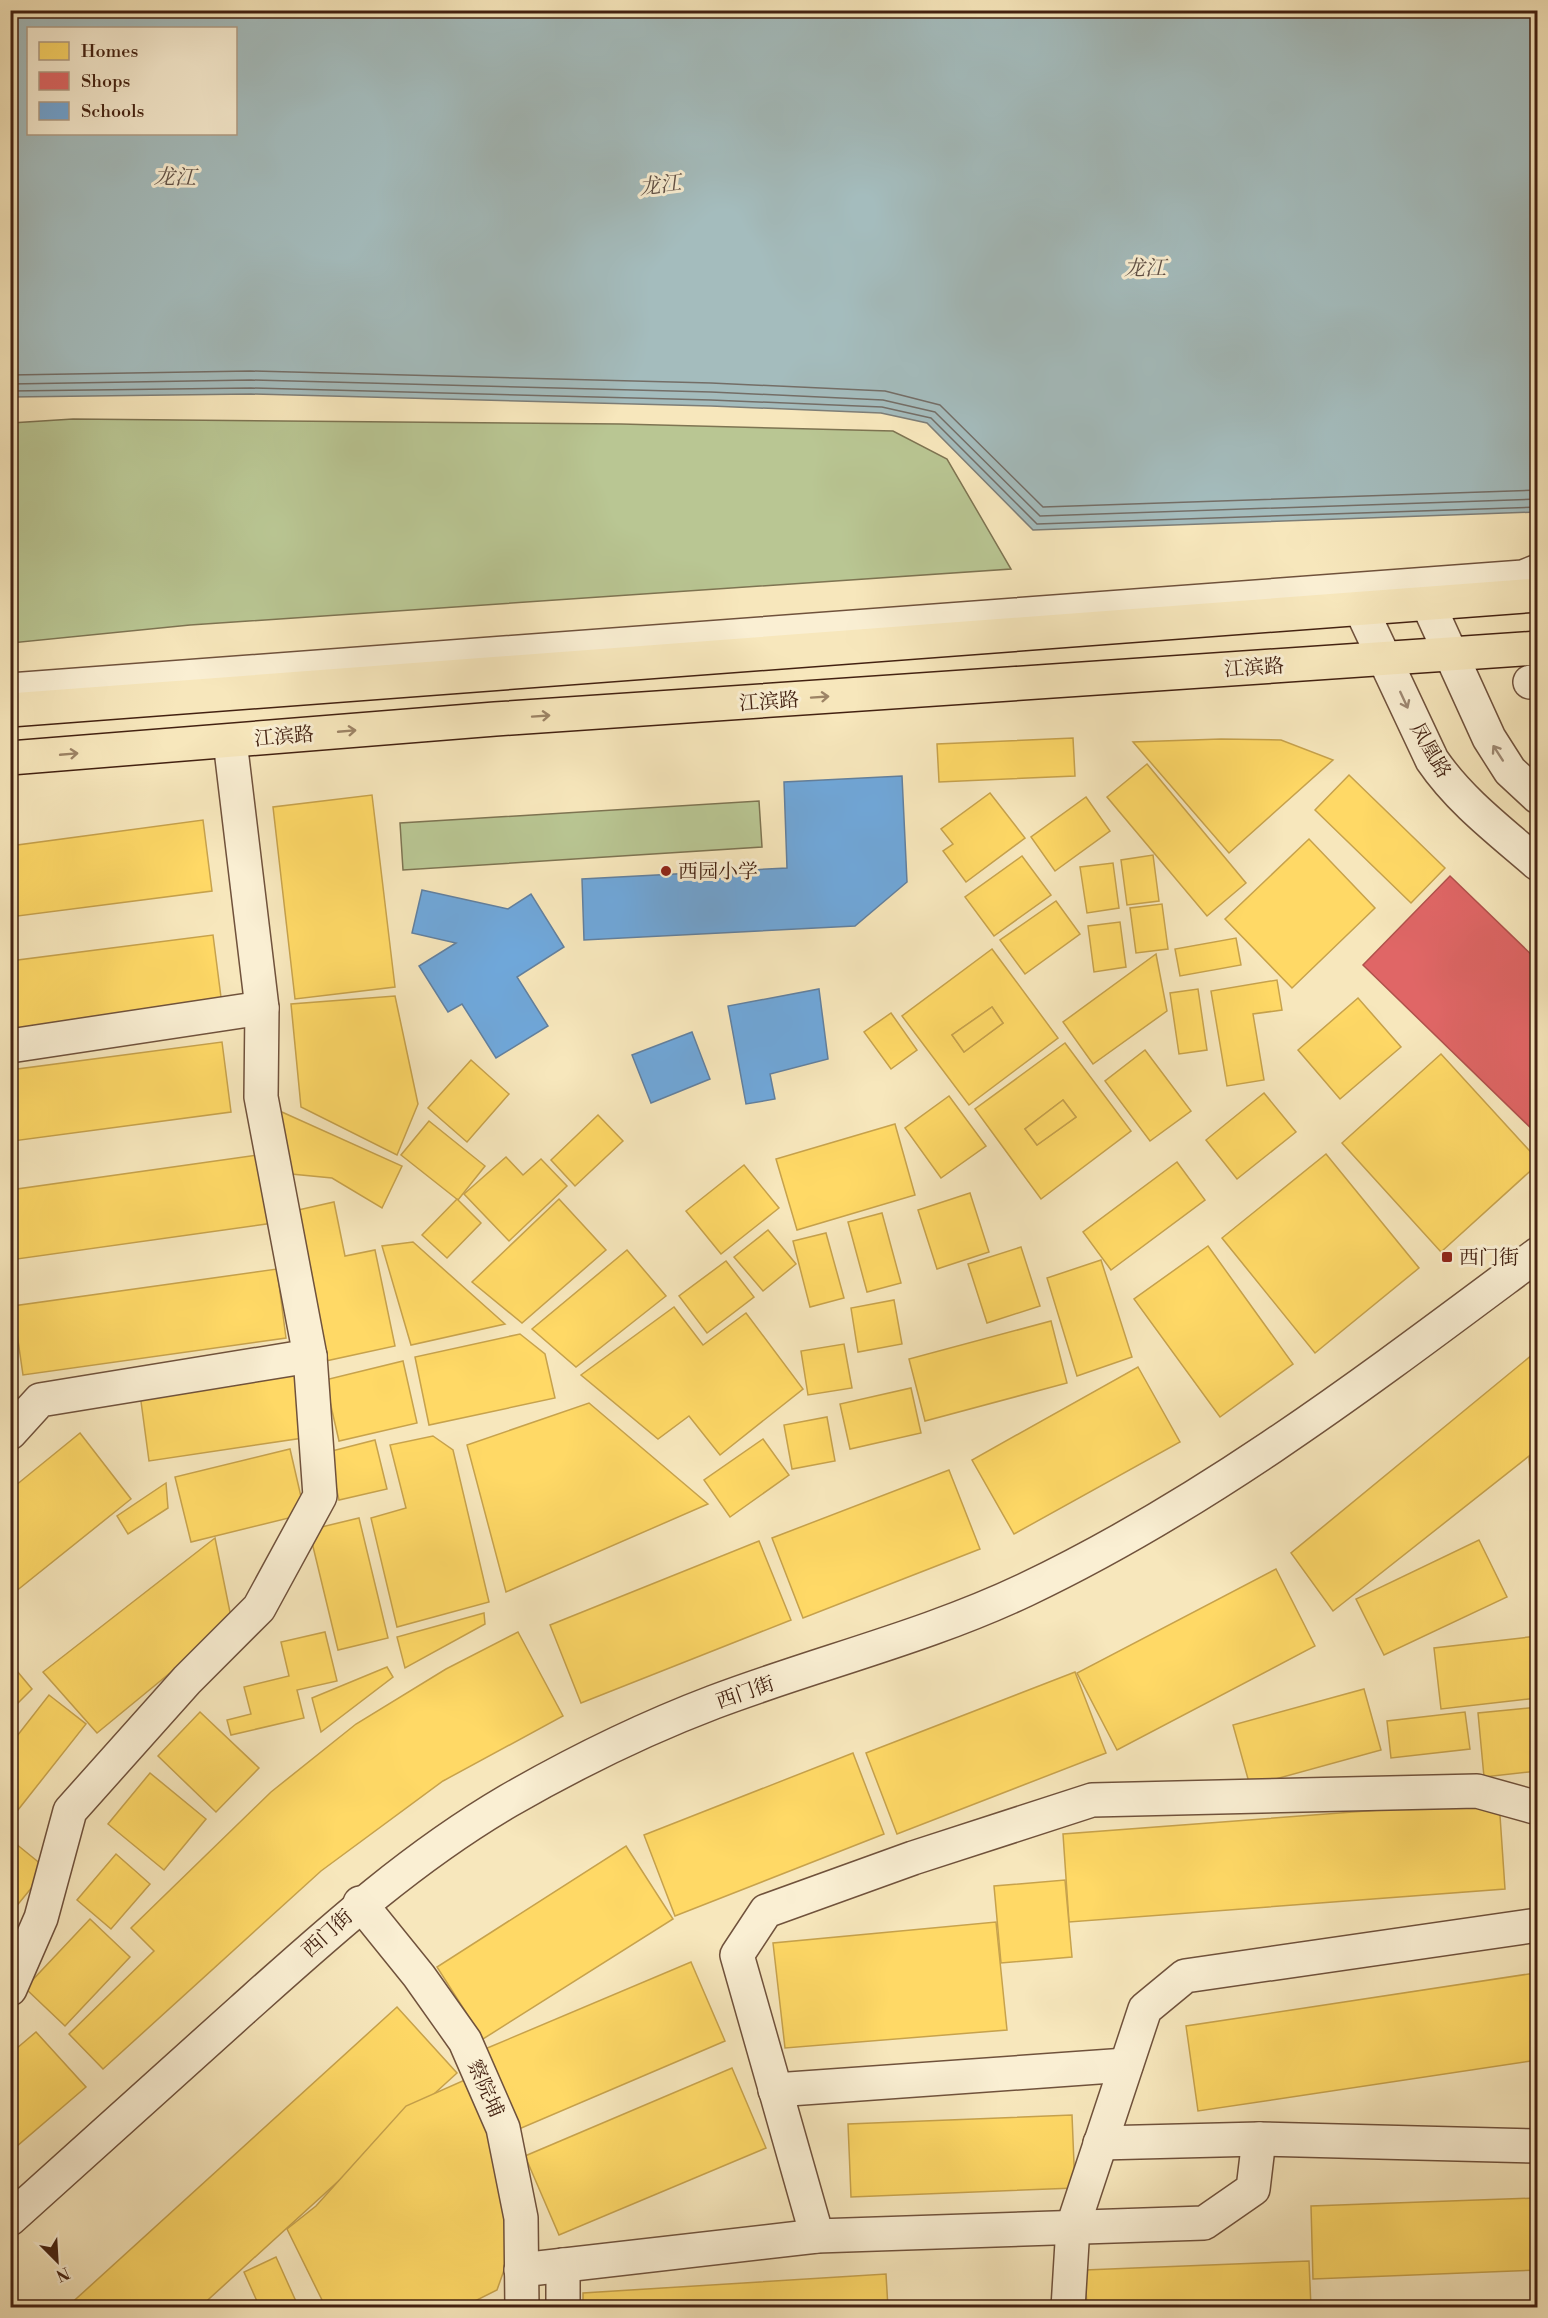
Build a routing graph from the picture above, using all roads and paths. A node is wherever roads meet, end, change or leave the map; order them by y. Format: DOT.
graph roads {
  1 [pos="1530,585"];
  2 [pos="1428,604"];
  3 [pos="1361,609"];
  4 [pos="1532,648"];
  5 [pos="1451,654"];
  6 [pos="1385,658"];
  7 [pos="10,690"];
  8 [pos="10,710"];
  9 [pos="230,741"];
  10 [pos="10,758"];
  11 [pos="1538,796"];
  12 [pos="1538,864"];
  13 [pos="262,1008"];
  14 [pos="10,1046"];
  15 [pos="1538,1254"];
  16 [pos="310,1356"];
  17 [pos="10,1433"];
  18 [pos="1538,1808"];
  19 [pos="360,1903"];
  20 [pos="1538,1925"];
  21 [pos="10,1989"];
  22 [pos="1126,2065"];
  23 [pos="775,2090"];
  24 [pos="1259,2139"];
  25 [pos="1100,2143"];
  26 [pos="1538,2146"];
  27 [pos="10,2219"];
  28 [pos="1073,2226"];
  29 [pos="817,2236"];
  30 [pos="563,2265"];
  31 [pos="521,2270"];
  32 [pos="522,2307"];
  33 [pos="563,2307"];
  34 [pos="1068,2307"];
  1 -- 2 [label="main road"];
  1 -- 7 [label="street"];
  2 -- 3 [label="main road"];
  2 -- 5 [label="street"];
  3 -- 6 [label="street, 凤凰路"];
  3 -- 8 [label="main road"];
  4 -- 5 [label="main road, 江滨路"];
  5 -- 6 [label="main road, 江滨路"];
  11 -- 5 [label="street, one-way"];
  9 -- 6 [label="main road, 江滨路, one-way"];
  6 -- 12 [label="street, 凤凰路, one-way"];
  10 -- 9 [label="main road, 江滨路, one-way"];
  9 -- 13 [label="street"];
  13 -- 14 [label="street"];
  13 -- 16 [label="street"];
  15 -- 19 [label="street, 西门街"];
  16 -- 17 [label="street"];
  16 -- 21 [label="street"];
  18 -- 23 [label="street"];
  19 -- 27 [label="street, 西门街"];
  19 -- 31 [label="street, 察院埔"];
  20 -- 22 [label="street"];
  22 -- 23 [label="street"];
  22 -- 25 [label="street"];
  23 -- 29 [label="street"];
  24 -- 25 [label="street"];
  24 -- 26 [label="street"];
  24 -- 28 [label="street"];
  25 -- 28 [label="street"];
  28 -- 29 [label="street"];
  28 -- 34 [label="street"];
  29 -- 30 [label="street"];
  30 -- 31 [label="street"];
  30 -- 33 [label="street"];
  31 -- 32 [label="street, 察院埔"];
}
